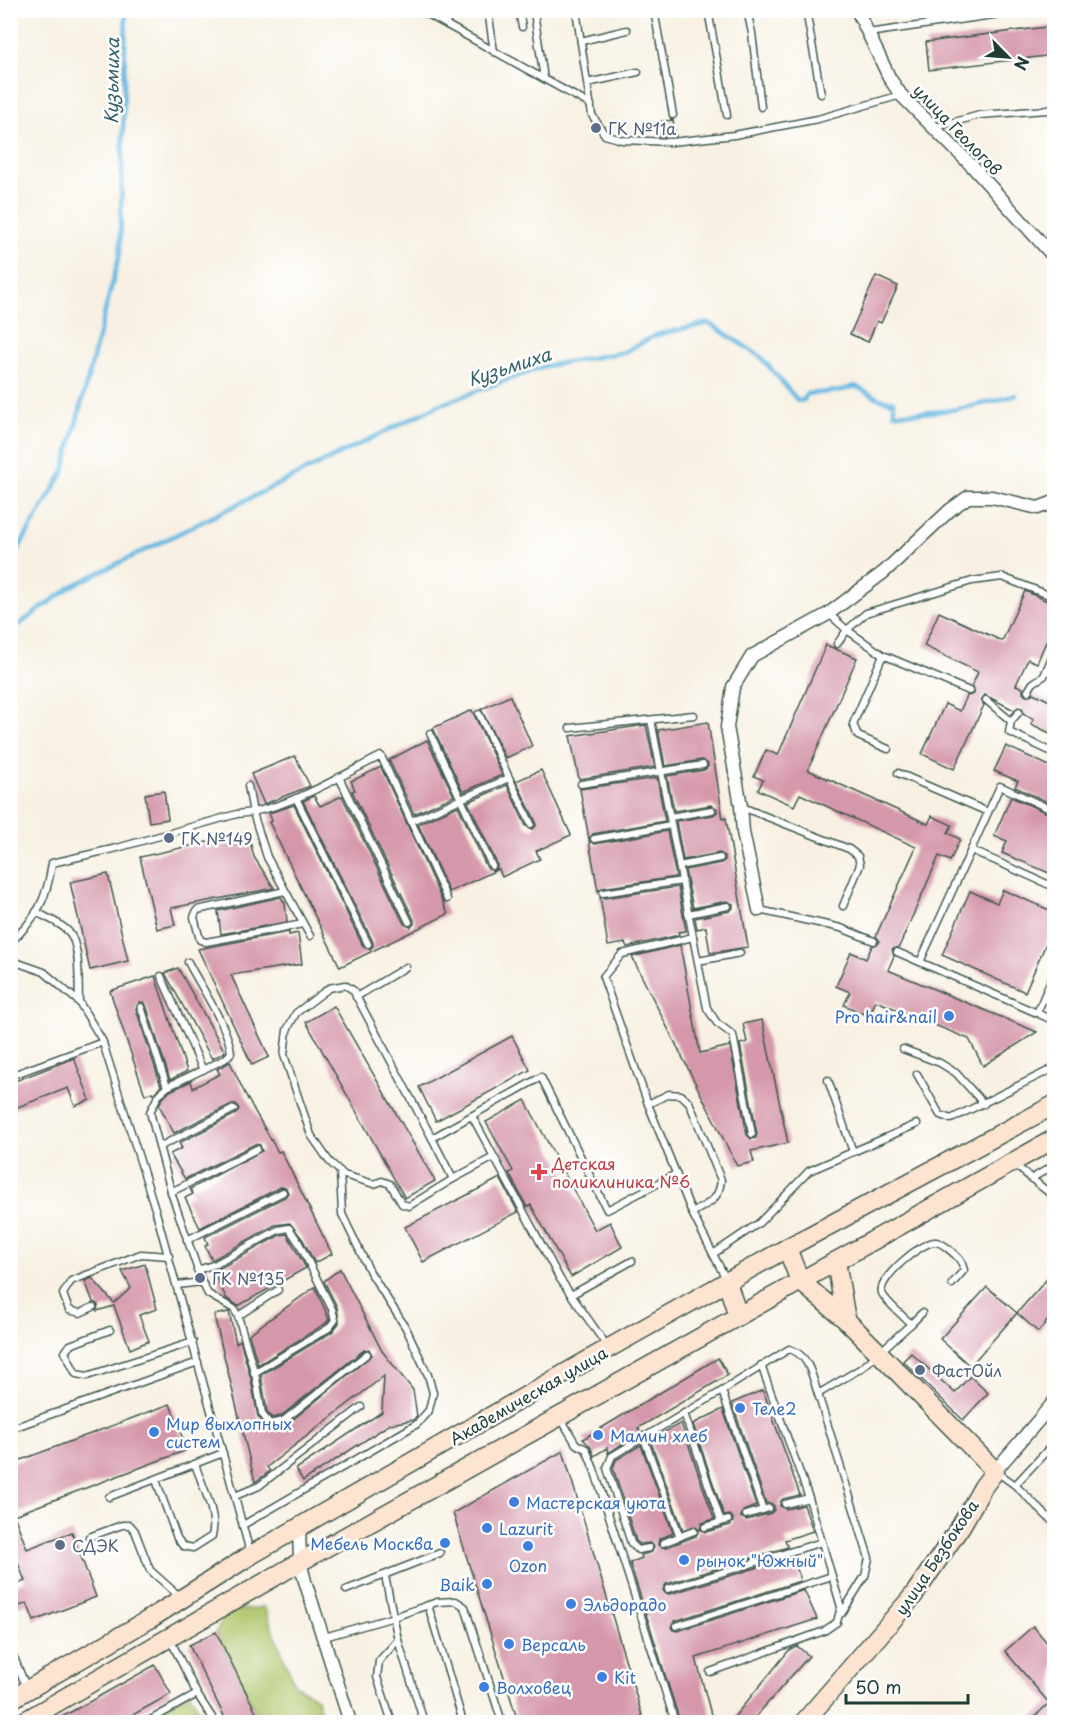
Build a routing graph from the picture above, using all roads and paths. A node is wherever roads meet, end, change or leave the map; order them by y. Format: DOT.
graph roads {
  1 [pos="420,10"];
  2 [pos="444,10"];
  3 [pos="488,10"];
  4 [pos="519,10"];
  5 [pos="576,10"];
  6 [pos="654,10"];
  7 [pos="708,10"];
  8 [pos="747,10"];
  9 [pos="806,10"];
  10 [pos="857,10"];
  11 [pos="1028,10"];
  12 [pos="534,12"];
  13 [pos="447,25"];
  14 [pos="522,27"];
  15 [pos="627,30"];
  16 [pos="868,33"];
  17 [pos="581,41"];
  18 [pos="494,51"];
  19 [pos="638,72"];
  20 [pos="544,79"];
  21 [pos="587,83"];
  22 [pos="821,94"];
  23 [pos="901,95"];
  24 [pos="591,105"];
  25 [pos="761,107"];
  26 [pos="1054,108"];
  27 [pos="673,115"];
  28 [pos="727,115"];
  29 [pos="936,127"];
  30 [pos="1054,257"];
  31 [pos="1054,502"];
  32 [pos="1054,597"];
  33 [pos="828,614"];
  34 [pos="847,630"];
  35 [pos="837,644"];
  36 [pos="1054,652"];
  37 [pos="883,655"];
  38 [pos="969,691"];
  39 [pos="1028,691"];
  40 [pos="986,700"];
  41 [pos="1018,712"];
  42 [pos="479,714"];
  43 [pos="694,715"];
  44 [pos="651,720"];
  45 [pos="1011,722"];
  46 [pos="570,728"];
  47 [pos="430,734"];
  48 [pos="888,749"];
  49 [pos="1054,753"];
  50 [pos="704,765"];
  51 [pos="661,771"];
  52 [pos="898,773"];
  53 [pos="339,777"];
  54 [pos="509,778"];
  55 [pos="581,784"];
  56 [pos="248,786"];
  57 [pos="296,798"];
  58 [pos="461,799"];
  59 [pos="741,806"];
  60 [pos="712,810"];
  61 [pos="1054,811"];
  62 [pos="253,813"];
  63 [pos="988,813"];
  64 [pos="670,817"];
  65 [pos="411,821"];
  66 [pos="531,824"];
  67 [pos="672,825"];
  68 [pos="594,839"];
  69 [pos="971,850"];
  70 [pos="720,858"];
  71 [pos="492,866"];
  72 [pos="679,866"];
  73 [pos="682,881"];
  74 [pos="1054,887"];
  75 [pos="285,891"];
  76 [pos="603,893"];
  77 [pos="447,899"];
  78 [pos="728,906"];
  79 [pos="843,906"];
  80 [pos="759,910"];
  81 [pos="36,912"];
  82 [pos="688,914"];
  83 [pos="409,922"];
  84 [pos="303,924"];
  85 [pos="310,936"];
  86 [pos="693,937"];
  87 [pos="874,941"];
  88 [pos="10,943"];
  89 [pos="368,944"];
  90 [pos="897,952"];
  91 [pos="740,953"];
  92 [pos="10,960"];
  93 [pos="698,961"];
  94 [pos="188,962"];
  95 [pos="920,962"];
  96 [pos="406,967"];
  97 [pos="1054,973"];
  98 [pos="161,976"];
  99 [pos="356,997"];
  100 [pos="79,1002"];
  101 [pos="141,1007"];
  102 [pos="1037,1013"];
  103 [pos="1054,1021"];
  104 [pos="103,1042"];
  105 [pos="903,1049"];
  106 [pos="1054,1068"];
  107 [pos="203,1070"];
  108 [pos="917,1074"];
  109 [pos="10,1076"];
  110 [pos="828,1080"];
  111 [pos="167,1087"];
  112 [pos="648,1104"];
  113 [pos="984,1104"];
  114 [pos="1054,1105"];
  115 [pos="234,1109"];
  116 [pos="472,1116"];
  117 [pos="917,1124"];
  118 [pos="752,1134"];
  119 [pos="432,1138"];
  120 [pos="1054,1139"];
  121 [pos="159,1147"];
  122 [pos="257,1149"];
  123 [pos="853,1152"];
  124 [pos="494,1157"];
  125 [pos="1012,1162"];
  126 [pos="1054,1165"];
  127 [pos="340,1171"];
  128 [pos="676,1174"];
  129 [pos="453,1179"];
  130 [pos="1031,1179"];
  131 [pos="171,1192"];
  132 [pos="283,1192"];
  133 [pos="1054,1197"];
  134 [pos="692,1214"];
  135 [pos="187,1240"];
  136 [pos="787,1248"];
  137 [pos="713,1254"];
  138 [pos="169,1256"];
  139 [pos="632,1261"];
  140 [pos="836,1261"];
  141 [pos="197,1270"];
  142 [pos="800,1281"];
  143 [pos="202,1282"];
  144 [pos="727,1282"];
  145 [pos="952,1284"];
  146 [pos="177,1285"];
  147 [pos="278,1290"];
  148 [pos="571,1295"];
  149 [pos="93,1307"];
  150 [pos="922,1313"];
  151 [pos="238,1316"];
  152 [pos="738,1316"];
  153 [pos="846,1320"];
  154 [pos="911,1324"];
  155 [pos="111,1330"];
  156 [pos="193,1342"];
  157 [pos="609,1348"];
  158 [pos="879,1353"];
  159 [pos="367,1354"];
  160 [pos="198,1362"];
  161 [pos="761,1365"];
  162 [pos="254,1373"];
  163 [pos="722,1391"];
  164 [pos="818,1394"];
  165 [pos="1054,1402"];
  166 [pos="362,1407"];
  167 [pos="684,1413"];
  168 [pos="560,1417"];
  169 [pos="10,1430"];
  170 [pos="643,1436"];
  171 [pos="1054,1443"];
  172 [pos="223,1453"];
  173 [pos="195,1464"];
  174 [pos="995,1471"];
  175 [pos="156,1479"];
  176 [pos="1015,1485"];
  177 [pos="235,1496"];
  178 [pos="109,1497"];
  179 [pos="809,1498"];
  180 [pos="784,1504"];
  181 [pos="746,1515"];
  182 [pos="1054,1523"];
  183 [pos="243,1525"];
  184 [pos="299,1526"];
  185 [pos="705,1527"];
  186 [pos="694,1531"];
  187 [pos="89,1537"];
  188 [pos="680,1537"];
  189 [pos="822,1542"];
  190 [pos="663,1544"];
  191 [pos="648,1548"];
  192 [pos="440,1553"];
  193 [pos="250,1555"];
  194 [pos="300,1562"];
  195 [pos="385,1576"];
  196 [pos="832,1576"];
  197 [pos="668,1589"];
  198 [pos="346,1590"];
  199 [pos="182,1598"];
  200 [pos="428,1605"];
  201 [pos="394,1617"];
  202 [pos="837,1622"];
  203 [pos="676,1626"];
  204 [pos="170,1638"];
  205 [pos="321,1638"];
  206 [pos="398,1640"];
  207 [pos="10,1648"];
  208 [pos="710,1672"];
  209 [pos="27,1690"];
  210 [pos="197,1695"];
  211 [pos="10,1700"];
  212 [pos="23,1722"];
  213 [pos="147,1722"];
  214 [pos="215,1722"];
  215 [pos="350,1722"];
  216 [pos="392,1722"];
  217 [pos="424,1722"];
  218 [pos="463,1722"];
  219 [pos="502,1722"];
  220 [pos="675,1722"];
  221 [pos="804,1722"];
  1 -- 13 [label="lane"];
  2 -- 13 [label="lane"];
  3 -- 18 [label="lane"];
  4 -- 14 [label="lane"];
  5 -- 17 [label="lane"];
  6 -- 27 [label="lane"];
  7 -- 28 [label="lane"];
  8 -- 25 [label="lane"];
  9 -- 22 [label="lane"];
  10 -- 16 [label="street, улица Геологов"];
  11 -- 16 [label="lane"];
  12 -- 20 [label="lane"];
  13 -- 18 [label="lane"];
  15 -- 17 [label="lane"];
  16 -- 23 [label="street, улица Геологов"];
  17 -- 21 [label="lane"];
  18 -- 20 [label="lane"];
  19 -- 21 [label="lane"];
  20 -- 24 [label="lane"];
  21 -- 24 [label="lane"];
  23 -- 24 [label="lane"];
  23 -- 29 [label="street, улица Геологов"];
  26 -- 29 [label="lane"];
  29 -- 30 [label="street, улица Геологов"];
  31 -- 33 [label="street"];
  32 -- 34 [label="lane"];
  33 -- 34 [label="lane"];
  33 -- 59 [label="street"];
  34 -- 35 [label="lane"];
  34 -- 37 [label="lane"];
  36 -- 39 [label="lane"];
  37 -- 38 [label="lane"];
  37 -- 48 [label="lane"];
  40 -- 45 [label="lane"];
  41 -- 45 [label="lane"];
  42 -- 54 [label="lane"];
  43 -- 44 [label="lane"];
  44 -- 46 [label="lane"];
  44 -- 51 [label="lane"];
  45 -- 49 [label="lane"];
  47 -- 58 [label="lane"];
  50 -- 51 [label="lane"];
  51 -- 55 [label="lane"];
  51 -- 64 [label="lane"];
  52 -- 63 [label="lane"];
  53 -- 57 [label="lane"];
  53 -- 65 [label="lane"];
  53 -- 83 [label="lane"];
  54 -- 58 [label="lane"];
  54 -- 66 [label="lane"];
  56 -- 62 [label="lane"];
  57 -- 62 [label="lane"];
  57 -- 89 [label="lane"];
  58 -- 65 [label="lane"];
  58 -- 71 [label="lane"];
  59 -- 79 [label="lane"];
  59 -- 80 [label="street"];
  60 -- 64 [label="lane"];
  61 -- 63 [label="lane"];
  62 -- 75 [label="lane"];
  62 -- 81 [label="lane"];
  63 -- 69 [label="lane"];
  64 -- 67 [label="lane"];
  65 -- 77 [label="lane"];
  67 -- 68 [label="lane"];
  67 -- 72 [label="lane"];
  69 -- 74 [label="lane"];
  69 -- 95 [label="lane"];
  70 -- 72 [label="lane"];
  72 -- 73 [label="lane"];
  73 -- 76 [label="lane"];
  73 -- 82 [label="lane"];
  75 -- 84 [label="lane"];
  75 -- 84 [label="lane"];
  78 -- 82 [label="lane"];
  80 -- 87 [label="lane"];
  81 -- 88 [label="lane"];
  81 -- 100 [label="lane"];
  82 -- 86 [label="lane"];
  84 -- 85 [label="lane"];
  86 -- 93 [label="lane"];
  86 -- 112 [label="lane"];
  90 -- 95 [label="lane"];
  91 -- 93 [label="lane"];
  92 -- 100 [label="lane"];
  93 -- 118 [label="lane"];
  94 -- 107 [label="lane"];
  95 -- 102 [label="lane"];
  96 -- 99 [label="lane"];
  97 -- 102 [label="lane"];
  98 -- 107 [label="lane"];
  99 -- 119 [label="lane"];
  99 -- 127 [label="lane"];
  100 -- 104 [label="lane"];
  101 -- 111 [label="lane"];
  102 -- 103 [label="lane"];
  104 -- 109 [label="lane"];
  104 -- 138 [label="lane"];
  105 -- 113 [label="lane"];
  106 -- 113 [label="lane"];
  107 -- 111 [label="lane"];
  108 -- 113 [label="lane"];
  110 -- 123 [label="lane"];
  111 -- 121 [label="lane"];
  112 -- 128 [label="lane"];
  112 -- 134 [label="lane"];
  114 -- 136 [label="main road, Академическая улица"];
  115 -- 121 [label="lane"];
  116 -- 119 [label="lane"];
  116 -- 124 [label="lane"];
  116 -- 128 [label="lane"];
  117 -- 123 [label="lane"];
  119 -- 129 [label="lane"];
  120 -- 125 [label="main road"];
  121 -- 131 [label="lane"];
  122 -- 131 [label="lane"];
  123 -- 137 [label="lane"];
  124 -- 129 [label="lane"];
  124 -- 148 [label="lane"];
  125 -- 130 [label="lane"];
  125 -- 140 [label="main road"];
  126 -- 130 [label="lane"];
  127 -- 129 [label="lane"];
  127 -- 183 [label="lane"];
  128 -- 134 [label="lane"];
  130 -- 133 [label="lane"];
  131 -- 135 [label="lane"];
  132 -- 135 [label="lane"];
  134 -- 137 [label="lane"];
  135 -- 141 [label="lane"];
  136 -- 142 [label="main road"];
  136 -- 144 [label="main road, Академическая улица"];
  137 -- 144 [label="lane"];
  138 -- 146 [label="lane"];
  138 -- 149 [label="lane"];
  139 -- 148 [label="lane"];
  140 -- 142 [label="main road"];
  140 -- 153 [label="main road"];
  141 -- 143 [label="lane"];
  141 -- 162 [label="lane"];
  142 -- 152 [label="main road"];
  142 -- 153 [label="main road"];
  143 -- 146 [label="lane"];
  143 -- 151 [label="lane"];
  144 -- 152 [label="main road"];
  144 -- 157 [label="main road, Академическая улица"];
  145 -- 154 [label="lane"];
  146 -- 156 [label="lane"];
  147 -- 151 [label="lane"];
  148 -- 157 [label="lane"];
  150 -- 154 [label="lane"];
  151 -- 162 [label="lane"];
  152 -- 168 [label="main road"];
  153 -- 158 [label="main road"];
  154 -- 158 [label="lane"];
  155 -- 156 [label="lane"];
  156 -- 160 [label="lane"];
  157 -- 184 [label="main road, Академическая улица"];
  158 -- 164 [label="lane"];
  158 -- 174 [label="main road"];
  159 -- 162 [label="lane"];
  160 -- 169 [label="lane"];
  160 -- 172 [label="lane"];
  161 -- 163 [label="lane"];
  161 -- 164 [label="lane"];
  161 -- 179 [label="lane"];
  163 -- 167 [label="lane"];
  163 -- 181 [label="lane"];
  164 -- 202 [label="lane"];
  165 -- 174 [label="street, улица Безбокова"];
  166 -- 177 [label="lane"];
  167 -- 170 [label="lane"];
  167 -- 185 [label="lane"];
  168 -- 194 [label="main road"];
  168 -- 220 [label="lane"];
  170 -- 188 [label="lane"];
  170 -- 191 [label="lane"];
  171 -- 176 [label="lane"];
  172 -- 173 [label="lane"];
  172 -- 177 [label="lane"];
  173 -- 175 [label="lane"];
  173 -- 175 [label="lane"];
  174 -- 176 [label="lane"];
  174 -- 221 [label="main road, улица Безбокова"];
  175 -- 178 [label="lane"];
  176 -- 182 [label="lane"];
  177 -- 183 [label="lane"];
  179 -- 180 [label="lane"];
  179 -- 189 [label="lane"];
  183 -- 193 [label="lane"];
  184 -- 193 [label="main road, Академическая улица"];
  184 -- 194 [label="street"];
  186 -- 188 [label="lane"];
  187 -- 199 [label="lane"];
  188 -- 190 [label="lane"];
  189 -- 196 [label="lane"];
  189 -- 197 [label="lane"];
  192 -- 195 [label="lane"];
  193 -- 199 [label="main road, Академическая улица"];
  194 -- 204 [label="main road"];
  194 -- 205 [label="street"];
  195 -- 198 [label="lane"];
  195 -- 201 [label="lane"];
  196 -- 202 [label="lane"];
  196 -- 203 [label="lane"];
  199 -- 209 [label="main road, Академическая улица"];
  200 -- 201 [label="lane"];
  200 -- 218 [label="lane"];
  200 -- 219 [label="lane"];
  201 -- 205 [label="lane"];
  201 -- 206 [label="lane"];
  202 -- 208 [label="lane"];
  204 -- 210 [label="lane"];
  204 -- 212 [label="main road"];
  205 -- 215 [label="street"];
  206 -- 216 [label="lane"];
  206 -- 217 [label="lane"];
  207 -- 209 [label="lane"];
  209 -- 211 [label="main road, Академическая улица"];
  210 -- 213 [label="lane"];
  210 -- 214 [label="lane"];
}
